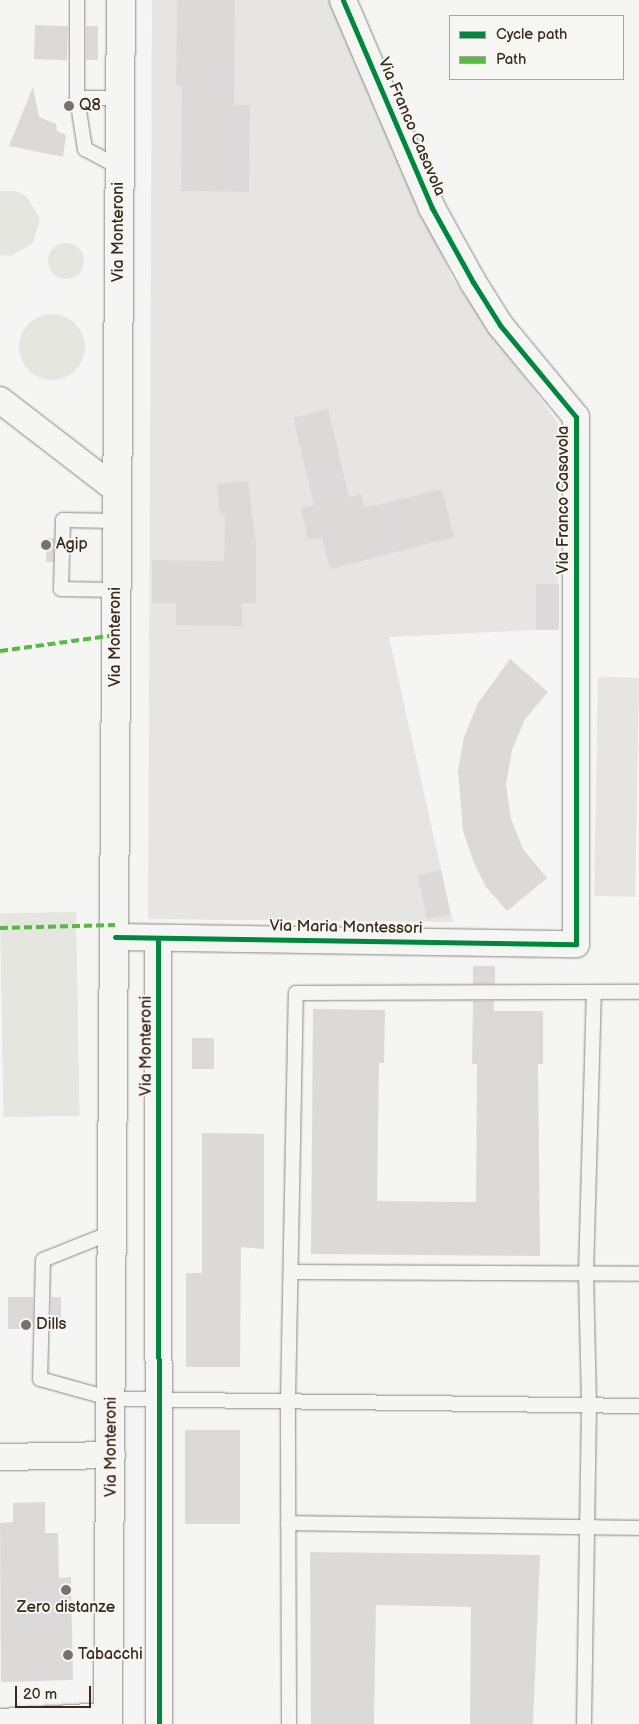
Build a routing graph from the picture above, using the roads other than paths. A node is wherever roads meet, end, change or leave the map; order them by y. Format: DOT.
graph roads {
  1 [pos="77,0"];
  2 [pos="121,0"];
  3 [pos="343,0"];
  4 [pos="77,98"];
  5 [pos="120,98"];
  6 [pos="120,168"];
  7 [pos="0,400"];
  8 [pos="117,490"];
  9 [pos="117,521"];
  10 [pos="117,590"];
  11 [pos="115,937"];
  12 [pos="158,938"];
  13 [pos="576,944"];
  14 [pos="594,992"];
  15 [pos="639,992"];
  16 [pos="113,1232"];
  17 [pos="290,1272"];
  18 [pos="586,1274"];
  19 [pos="639,1274"];
  20 [pos="112,1399"];
  21 [pos="161,1399"];
  22 [pos="288,1401"];
  23 [pos="589,1405"];
  24 [pos="639,1406"];
  25 [pos="112,1456"];
  26 [pos="0,1457"];
  27 [pos="288,1524"];
  28 [pos="587,1527"];
  29 [pos="639,1528"];
  30 [pos="108,1720"];
  31 [pos="0,1722"];
  32 [pos="159,1724"];
  33 [pos="288,1724"];
  34 [pos="584,1724"];
  1 -- 4 [label="lane"];
  2 -- 5 [label="main road, Via Monteroni"];
  3 -- 13 [label="street, Via Franco Casavola"];
  4 -- 5 [label="lane"];
  4 -- 6 [label="lane"];
  5 -- 6 [label="main road, Via Monteroni"];
  6 -- 8 [label="main road, Via Monteroni"];
  7 -- 8 [label="street"];
  8 -- 9 [label="main road, Via Monteroni"];
  9 -- 10 [label="main road, Via Monteroni"];
  9 -- 10 [label="lane"];
  10 -- 11 [label="main road, Via Monteroni"];
  11 -- 12 [label="street, Via Maria Montessori"];
  11 -- 16 [label="main road, Via Monteroni"];
  12 -- 13 [label="street, Via Maria Montessori"];
  12 -- 21 [label="street, Via Monteroni"];
  14 -- 15 [label="lane"];
  14 -- 17 [label="lane"];
  14 -- 18 [label="lane"];
  16 -- 20 [label="main road, Via Monteroni"];
  16 -- 20 [label="lane"];
  17 -- 18 [label="lane"];
  17 -- 22 [label="lane"];
  18 -- 19 [label="lane"];
  18 -- 23 [label="lane"];
  20 -- 21 [label="lane"];
  20 -- 25 [label="main road, Via Monteroni"];
  21 -- 22 [label="lane"];
  21 -- 32 [label="street, Via Monteroni"];
  22 -- 23 [label="lane"];
  22 -- 27 [label="lane"];
  23 -- 24 [label="lane"];
  23 -- 28 [label="lane"];
  25 -- 26 [label="street"];
  25 -- 30 [label="main road, Via Monteroni"];
  27 -- 28 [label="lane"];
  27 -- 33 [label="lane"];
  28 -- 29 [label="lane"];
  28 -- 34 [label="lane"];
  30 -- 31 [label="street"];
}
